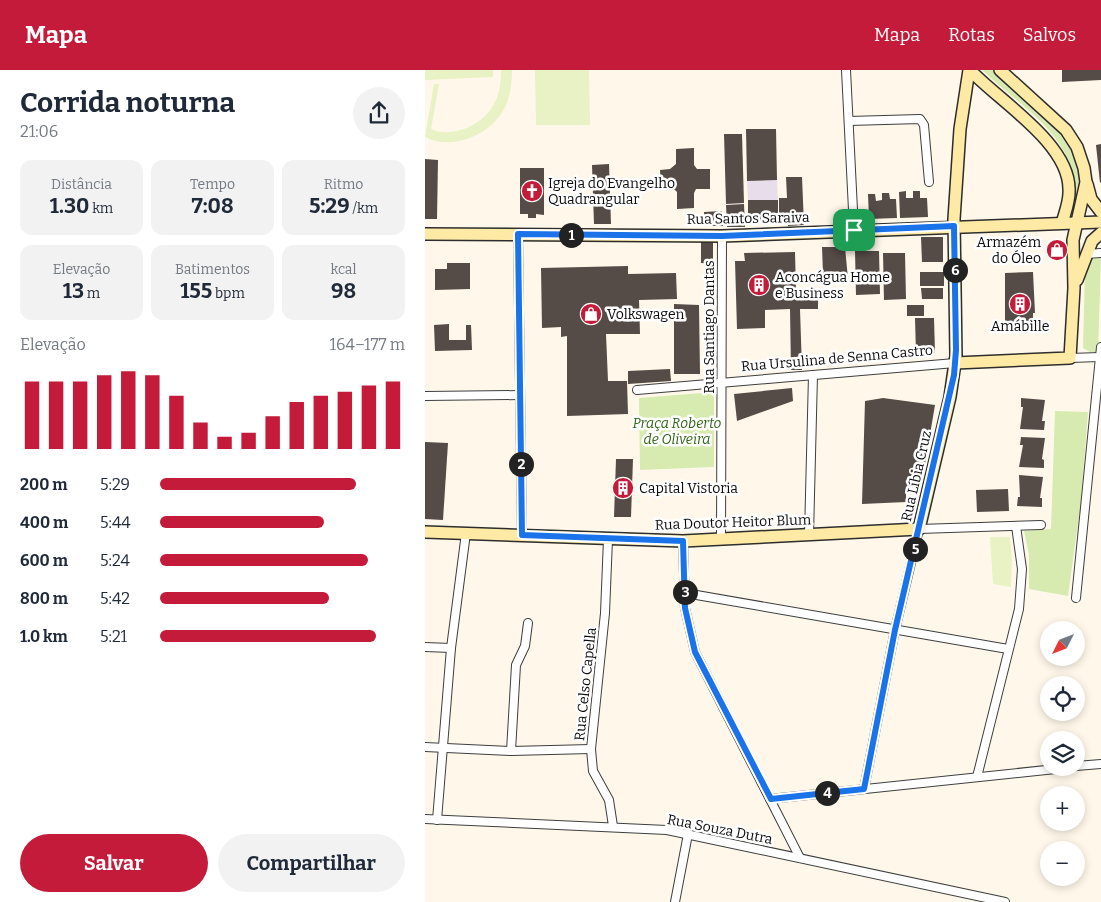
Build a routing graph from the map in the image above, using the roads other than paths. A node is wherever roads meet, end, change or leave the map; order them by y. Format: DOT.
graph roads {
  1 [pos="847,70"];
  2 [pos="969,70"];
  3 [pos="1000,70"];
  4 [pos="849,121"];
  5 [pos="929,182"];
  6 [pos="1086,182"];
  7 [pos="1101,212"];
  8 [pos="1077,222"];
  9 [pos="1101,222"];
  10 [pos="1062,223"];
  11 [pos="954,226"];
  12 [pos="854,230"];
  13 [pos="1101,233"];
  14 [pos="425,234"];
  15 [pos="518,234"];
  16 [pos="722,236"];
  17 [pos="1101,253"];
  18 [pos="1086,254"];
  19 [pos="1074,288"];
  20 [pos="1101,347"];
  21 [pos="1100,357"];
  22 [pos="1070,358"];
  23 [pos="955,363"];
  24 [pos="813,375"];
  25 [pos="722,382"];
  26 [pos="637,390"];
  27 [pos="520,395"];
  28 [pos="425,396"];
  29 [pos="1041,525"];
  30 [pos="1016,526"];
  31 [pos="919,529"];
  32 [pos="425,532"];
  33 [pos="466,533"];
  34 [pos="522,535"];
  35 [pos="809,535"];
  36 [pos="608,539"];
  37 [pos="721,539"];
  38 [pos="683,541"];
  39 [pos="685,593"];
  40 [pos="1077,598"];
  41 [pos="528,622"];
  42 [pos="895,630"];
  43 [pos="425,647"];
  44 [pos="451,648"];
  45 [pos="1008,649"];
  46 [pos="425,747"];
  47 [pos="442,747"];
  48 [pos="591,749"];
  49 [pos="511,752"];
  50 [pos="1101,764"];
  51 [pos="1085,765"];
  52 [pos="1040,771"];
  53 [pos="977,777"];
  54 [pos="864,789"];
  55 [pos="771,799"];
  56 [pos="425,820"];
  57 [pos="437,820"];
  58 [pos="613,826"];
  59 [pos="688,834"];
  60 [pos="800,858"];
  61 [pos="675,902"];
  62 [pos="1005,902"];
  1 -- 4 [label="street"];
  2 -- 10 [label="street"];
  2 -- 11 [label="street, Rua Líbia Cruz"];
  3 -- 6 [label="street"];
  4 -- 5 [label="street"];
  4 -- 12 [label="street"];
  6 -- 7 [label="street"];
  6 -- 8 [label="street"];
  8 -- 9 [label="street, Rua Santos Saraiva"];
  8 -- 10 [label="street, Rua Santos Saraiva"];
  8 -- 19 [label="street"];
  10 -- 11 [label="street, Rua Santos Saraiva"];
  11 -- 12 [label="street, Rua Santos Saraiva"];
  11 -- 23 [label="street, Rua Líbia Cruz"];
  12 -- 16 [label="street, Rua Santos Saraiva"];
  13 -- 18 [label="street"];
  14 -- 15 [label="street, Rua Santos Saraiva"];
  15 -- 16 [label="street, Rua Santos Saraiva"];
  15 -- 27 [label="street"];
  16 -- 25 [label="street, Rua Santiago Dantas"];
  17 -- 18 [label="street"];
  18 -- 19 [label="street"];
  19 -- 22 [label="street"];
  20 -- 21 [label="street"];
  21 -- 22 [label="street, Rua Ursulina de Senna Castro"];
  21 -- 40 [label="street"];
  22 -- 23 [label="street, Rua Ursulina de Senna Castro"];
  23 -- 24 [label="street, Rua Ursulina de Senna Castro"];
  23 -- 31 [label="street, Rua Líbia Cruz"];
  24 -- 25 [label="street, Rua Ursulina de Senna Castro"];
  24 -- 35 [label="street"];
  25 -- 26 [label="street, Rua Ursulina de Senna Castro"];
  25 -- 37 [label="street, Rua Santiago Dantas"];
  27 -- 28 [label="street"];
  27 -- 34 [label="street"];
  29 -- 30 [label="street, Rua Doutor Heitor Blum"];
  30 -- 31 [label="street, Rua Doutor Heitor Blum"];
  30 -- 45 [label="street"];
  31 -- 35 [label="street, Rua Doutor Heitor Blum"];
  31 -- 42 [label="street, Rua Líbia Cruz"];
  32 -- 33 [label="street, Rua Doutor Heitor Blum"];
  33 -- 34 [label="street, Rua Doutor Heitor Blum"];
  33 -- 44 [label="street"];
  34 -- 36 [label="street, Rua Doutor Heitor Blum"];
  35 -- 37 [label="street, Rua Doutor Heitor Blum"];
  36 -- 38 [label="street, Rua Doutor Heitor Blum"];
  36 -- 48 [label="street, Rua Celso Capella"];
  37 -- 38 [label="street, Rua Doutor Heitor Blum"];
  38 -- 39 [label="street"];
  39 -- 42 [label="street"];
  39 -- 55 [label="street"];
  41 -- 49 [label="street"];
  42 -- 45 [label="street"];
  42 -- 54 [label="street, Rua Líbia Cruz"];
  43 -- 44 [label="street"];
  44 -- 47 [label="street"];
  45 -- 53 [label="street"];
  46 -- 47 [label="street"];
  47 -- 49 [label="street"];
  47 -- 57 [label="street"];
  48 -- 49 [label="street"];
  48 -- 58 [label="street, Rua Celso Capella"];
  50 -- 51 [label="street"];
  52 -- 53 [label="street"];
  53 -- 54 [label="street"];
  54 -- 55 [label="street"];
  55 -- 60 [label="street"];
  56 -- 57 [label="street, Rua Souza Dutra"];
  57 -- 58 [label="street, Rua Souza Dutra"];
  58 -- 59 [label="street, Rua Souza Dutra"];
  59 -- 60 [label="street, Rua Souza Dutra"];
  59 -- 61 [label="street"];
  60 -- 62 [label="street, Rua Souza Dutra"];
}
